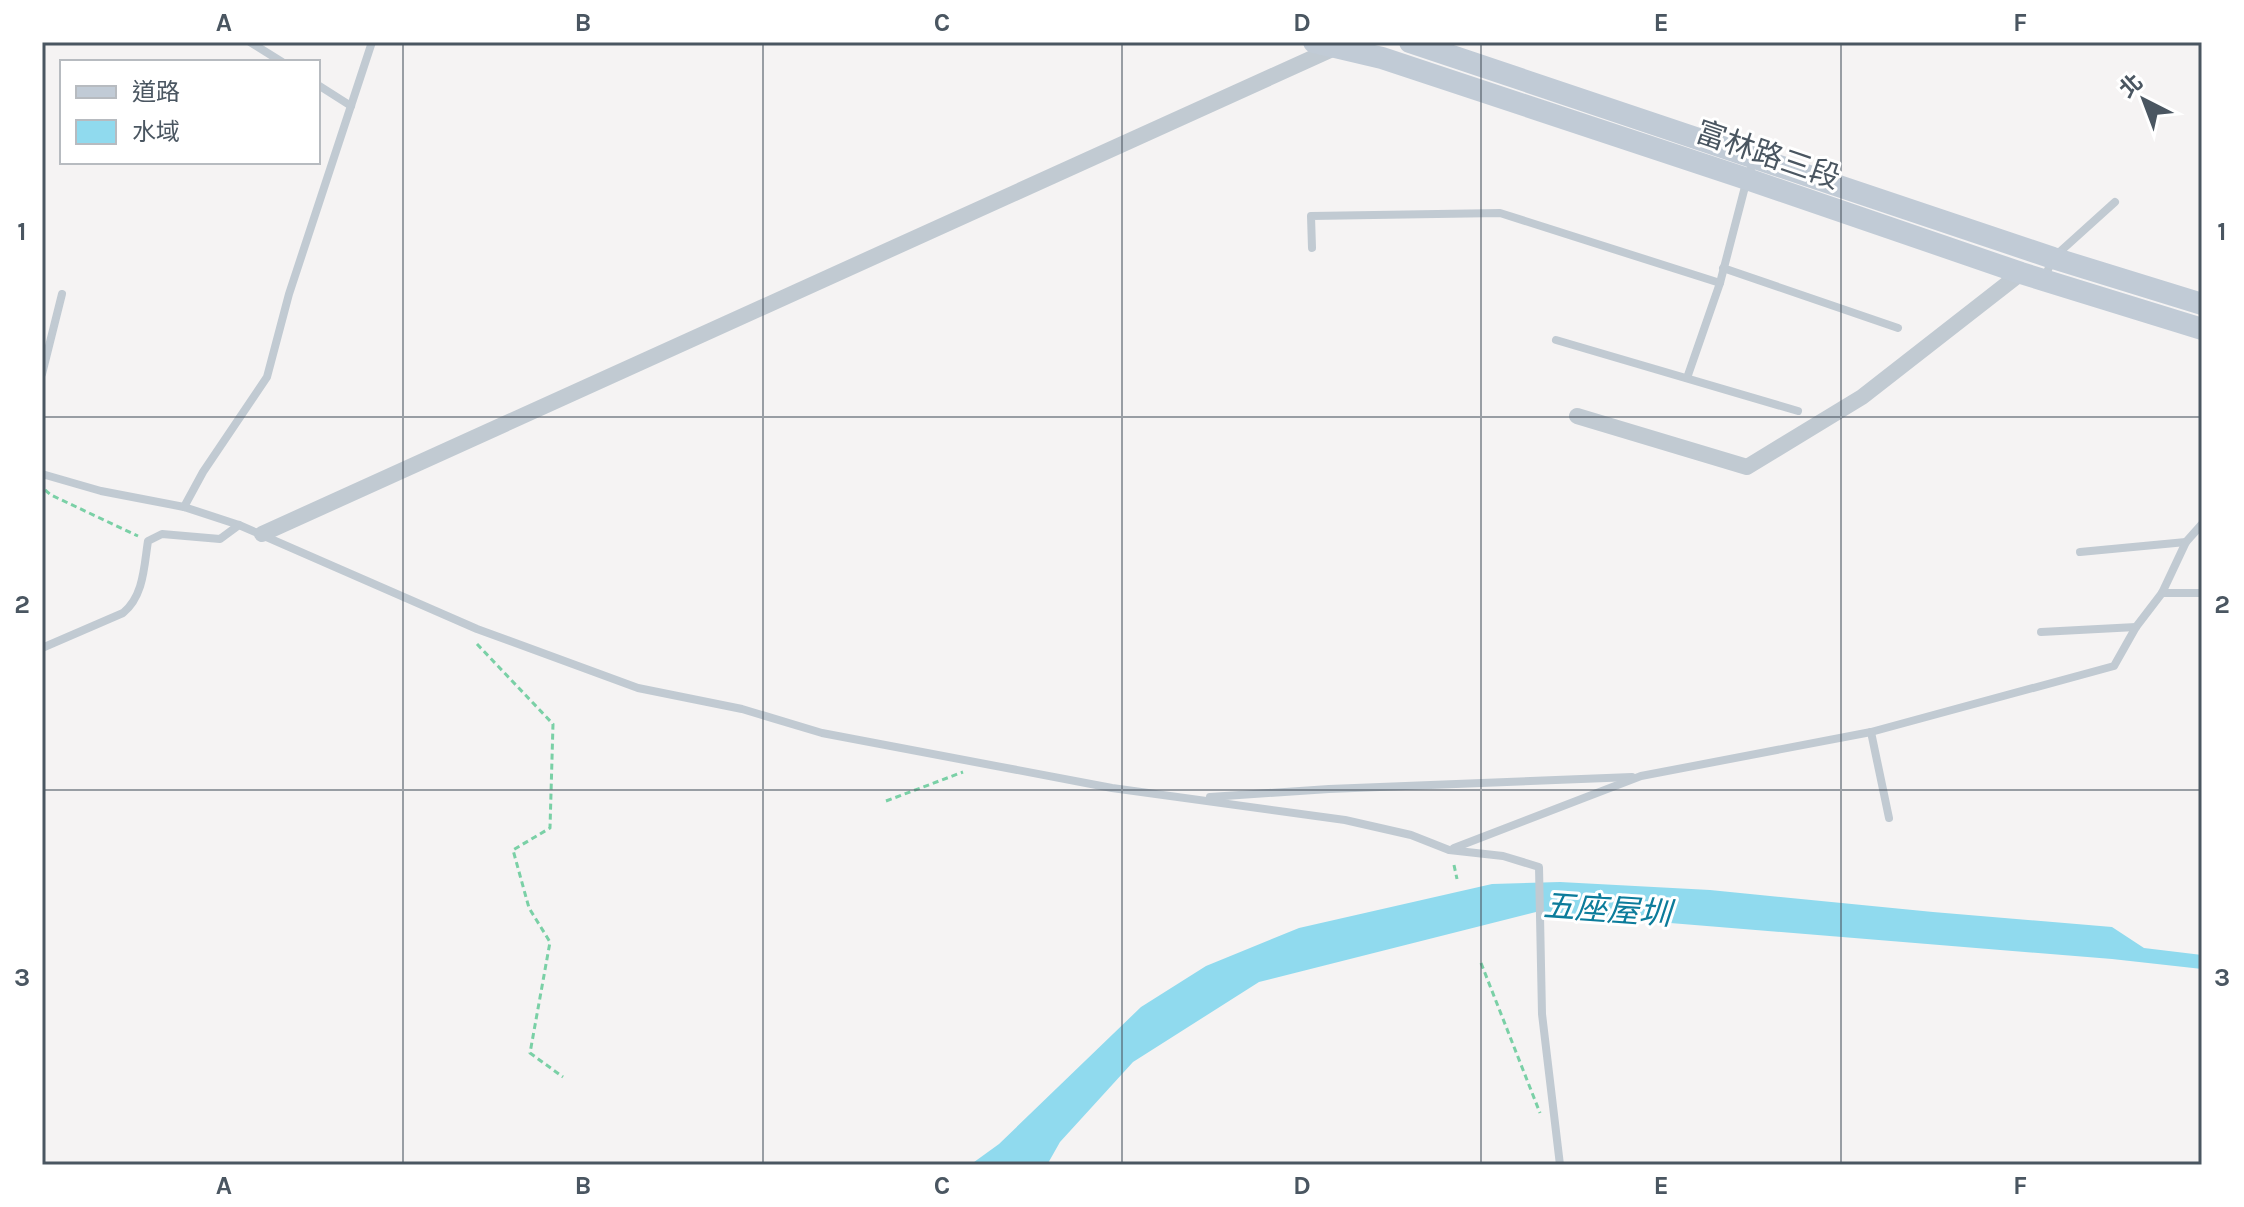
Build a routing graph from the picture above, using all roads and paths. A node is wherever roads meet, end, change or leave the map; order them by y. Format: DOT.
graph roads {
  1 [pos="250,42"];
  2 [pos="372,42"];
  3 [pos="1314,42"];
  4 [pos="1410,42"];
  5 [pos="1342,45"];
  6 [pos="279,60"];
  7 [pos="320,86"];
  8 [pos="351,106"];
  9 [pos="1755,157"];
  10 [pos="1747,179"];
  11 [pos="2115,202"];
  12 [pos="1312,248"];
  13 [pos="2053,258"];
  14 [pos="1723,268"];
  15 [pos="2021,273"];
  16 [pos="2044,280"];
  17 [pos="1720,283"];
  18 [pos="62,294"];
  19 [pos="2202,304"];
  20 [pos="1898,328"];
  21 [pos="2202,329"];
  22 [pos="1556,340"];
  23 [pos="42,374"];
  24 [pos="1687,378"];
  25 [pos="1798,411"];
  26 [pos="1577,416"];
  27 [pos="42,474"];
  28 [pos="42,487"];
  29 [pos="184,507"];
  30 [pos="2202,524"];
  31 [pos="239,525"];
  32 [pos="262,534"];
  33 [pos="148,541"];
  34 [pos="2186,542"];
  35 [pos="2080,552"];
  36 [pos="2162,593"];
  37 [pos="2202,593"];
  38 [pos="450,617"];
  39 [pos="2136,627"];
  40 [pos="2041,632"];
  41 [pos="42,648"];
  42 [pos="1871,732"];
  43 [pos="985,764"];
  44 [pos="1641,776"];
  45 [pos="1193,798"];
  46 [pos="886,801"];
  47 [pos="1889,818"];
  48 [pos="1449,850"];
  49 [pos="1481,963"];
  50 [pos="563,1077"];
  51 [pos="1543,1122"];
  52 [pos="1560,1165"];
  1 -- 6 [label="lane"];
  2 -- 8 [label="lane"];
  3 -- 5 [label="main road, 富林路三段"];
  4 -- 9 [label="main road, 富林路三段"];
  5 -- 10 [label="main road, 富林路三段"];
  5 -- 32 [label="street"];
  7 -- 8 [label="lane"];
  8 -- 29 [label="lane"];
  9 -- 10 [label="lane"];
  9 -- 13 [label="main road, 富林路三段"];
  10 -- 14 [label="lane"];
  10 -- 15 [label="main road, 富林路三段"];
  11 -- 13 [label="lane"];
  12 -- 17 [label="lane"];
  13 -- 16 [label="lane"];
  13 -- 19 [label="main road, 富林路三段"];
  14 -- 17 [label="lane"];
  14 -- 20 [label="lane"];
  15 -- 16 [label="main road, 富林路三段"];
  15 -- 26 [label="street"];
  16 -- 21 [label="main road, 富林路三段"];
  17 -- 24 [label="lane"];
  18 -- 23 [label="lane"];
  22 -- 24 [label="lane"];
  24 -- 25 [label="lane"];
  27 -- 29 [label="lane"];
  28 -- 33 [label="path"];
  29 -- 31 [label="lane"];
  30 -- 34 [label="lane"];
  31 -- 32 [label="lane"];
  31 -- 33 [label="lane"];
  32 -- 38 [label="lane"];
  33 -- 41 [label="lane"];
  34 -- 35 [label="lane"];
  34 -- 36 [label="lane"];
  36 -- 37 [label="lane"];
  36 -- 39 [label="lane"];
  38 -- 43 [label="lane"];
  38 -- 50 [label="path"];
  39 -- 40 [label="lane"];
  39 -- 42 [label="lane"];
  42 -- 44 [label="lane"];
  42 -- 47 [label="lane"];
  43 -- 45 [label="lane"];
  43 -- 46 [label="path"];
  44 -- 45 [label="lane"];
  44 -- 48 [label="lane"];
  45 -- 48 [label="lane"];
  48 -- 52 [label="lane"];
  49 -- 51 [label="path"];
}
